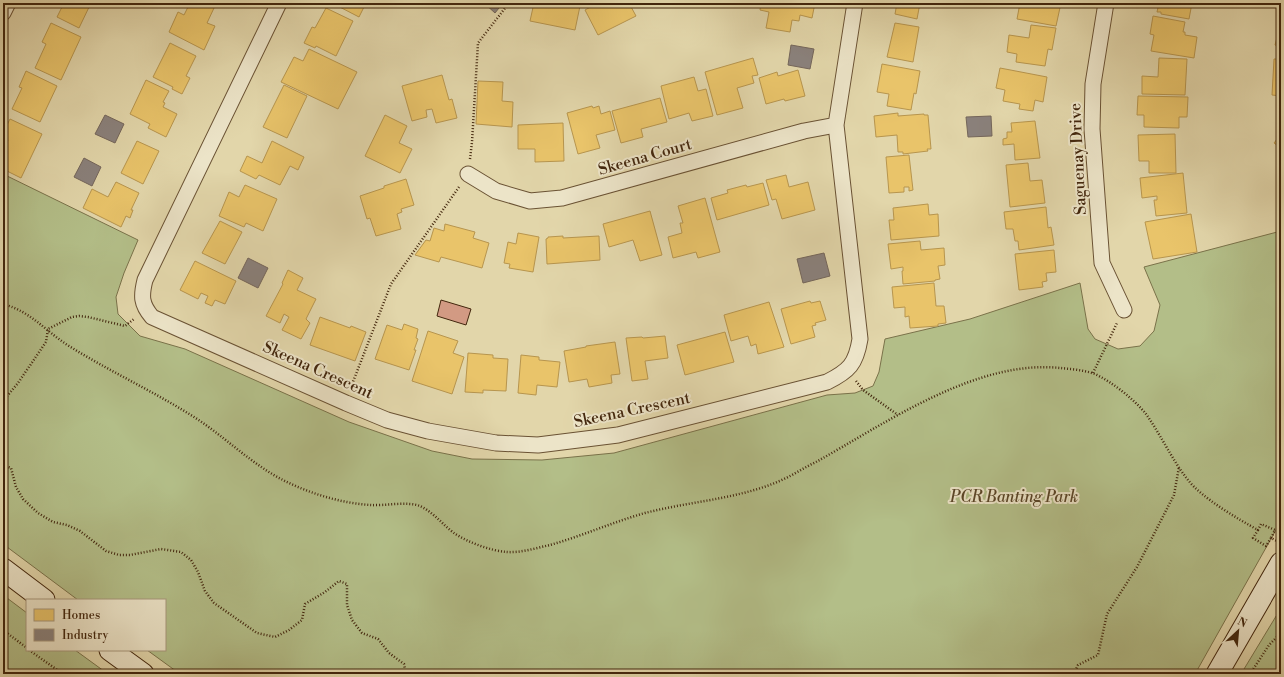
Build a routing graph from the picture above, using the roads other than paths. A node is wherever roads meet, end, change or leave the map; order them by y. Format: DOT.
graph roads {
  1 [pos="8,3"];
  2 [pos="279,3"];
  3 [pos="855,3"];
  4 [pos="1106,3"];
  5 [pos="3,12"];
  6 [pos="836,125"];
  7 [pos="468,174"];
  8 [pos="1124,310"];
  9 [pos="1281,563"];
  10 [pos="3,569"];
  11 [pos="43,599"];
  12 [pos="111,651"];
  13 [pos="143,674"];
  14 [pos="1217,674"];
  1 -- 5 [label="street"];
  2 -- 6 [label="street, Skeena Crescent"];
  3 -- 6 [label="street, Skeena Crescent"];
  4 -- 8 [label="street, Saguenay Drive"];
  6 -- 7 [label="street, Skeena Court"];
  9 -- 14 [label="street"];
  10 -- 11 [label="street"];
  12 -- 13 [label="street"];
}
